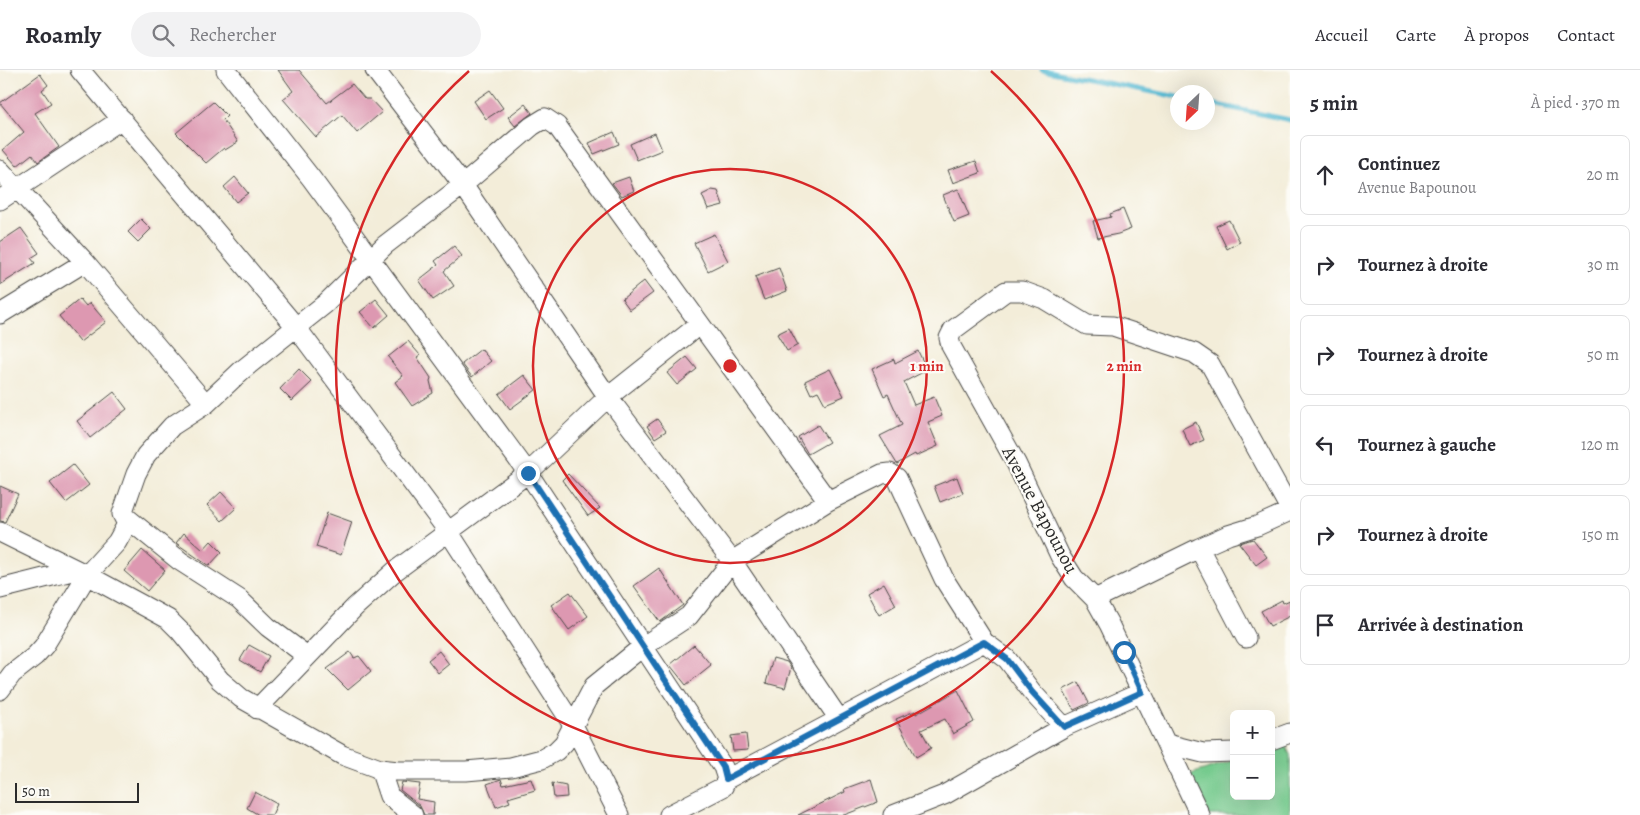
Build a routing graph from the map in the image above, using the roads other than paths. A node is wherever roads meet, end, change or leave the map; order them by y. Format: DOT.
graph roads {
  1 [pos="80,70"];
  2 [pos="226,70"];
  3 [pos="375,70"];
  4 [pos="122,119"];
  5 [pos="0,170"];
  6 [pos="463,185"];
  7 [pos="20,189"];
  8 [pos="0,200"];
  9 [pos="370,260"];
  10 [pos="85,262"];
  11 [pos="0,314"];
  12 [pos="700,324"];
  13 [pos="296,327"];
  14 [pos="608,397"];
  15 [pos="206,404"];
  16 [pos="528,473"];
  17 [pos="828,501"];
  18 [pos="1290,510"];
  19 [pos="122,514"];
  20 [pos="448,531"];
  21 [pos="0,532"];
  22 [pos="1199,548"];
  23 [pos="732,562"];
  24 [pos="81,572"];
  25 [pos="0,589"];
  26 [pos="1095,599"];
  27 [pos="1246,638"];
  28 [pos="984,642"];
  29 [pos="642,647"];
  30 [pos="307,656"];
  31 [pos="0,690"];
  32 [pos="1142,692"];
  33 [pos="257,709"];
  34 [pos="839,719"];
  35 [pos="572,726"];
  36 [pos="1064,727"];
  37 [pos="1167,744"];
  38 [pos="1230,752"];
  39 [pos="380,769"];
  40 [pos="726,779"];
  41 [pos="413,815"];
  42 [pos="619,815"];
  43 [pos="669,815"];
  44 [pos="893,815"];
  45 [pos="1200,815"];
  1 -- 4 [label="street"];
  2 -- 9 [label="street"];
  3 -- 6 [label="street"];
  4 -- 7 [label="street"];
  4 -- 13 [label="street"];
  5 -- 7 [label="street"];
  6 -- 9 [label="street"];
  6 -- 12 [label="street"];
  6 -- 14 [label="street"];
  7 -- 8 [label="street"];
  7 -- 10 [label="street"];
  9 -- 13 [label="street"];
  9 -- 16 [label="street"];
  10 -- 11 [label="street"];
  10 -- 15 [label="street"];
  12 -- 14 [label="street"];
  12 -- 17 [label="street"];
  13 -- 15 [label="street"];
  13 -- 20 [label="street"];
  14 -- 16 [label="street"];
  14 -- 23 [label="street"];
  15 -- 19 [label="street"];
  16 -- 20 [label="street"];
  16 -- 29 [label="street"];
  17 -- 23 [label="street"];
  17 -- 28 [label="street"];
  18 -- 22 [label="street"];
  18 -- 26 [label="street, Avenue Bapounou"];
  19 -- 24 [label="street"];
  19 -- 30 [label="street"];
  20 -- 30 [label="street"];
  20 -- 35 [label="street"];
  21 -- 24 [label="street"];
  22 -- 26 [label="street"];
  22 -- 27 [label="street"];
  23 -- 29 [label="street"];
  23 -- 34 [label="street"];
  24 -- 25 [label="street"];
  24 -- 31 [label="street"];
  24 -- 33 [label="street"];
  26 -- 32 [label="street, Avenue Bapounou"];
  28 -- 34 [label="street"];
  28 -- 36 [label="street"];
  29 -- 35 [label="street"];
  29 -- 40 [label="street"];
  30 -- 33 [label="street"];
  32 -- 36 [label="street"];
  32 -- 37 [label="street, Avenue Bapounou"];
  33 -- 39 [label="street"];
  34 -- 40 [label="street"];
  35 -- 39 [label="street"];
  35 -- 42 [label="street"];
  36 -- 44 [label="street"];
  37 -- 38 [label="street"];
  37 -- 45 [label="street, Avenue Bapounou"];
  39 -- 41 [label="street"];
  40 -- 43 [label="street"];
}
